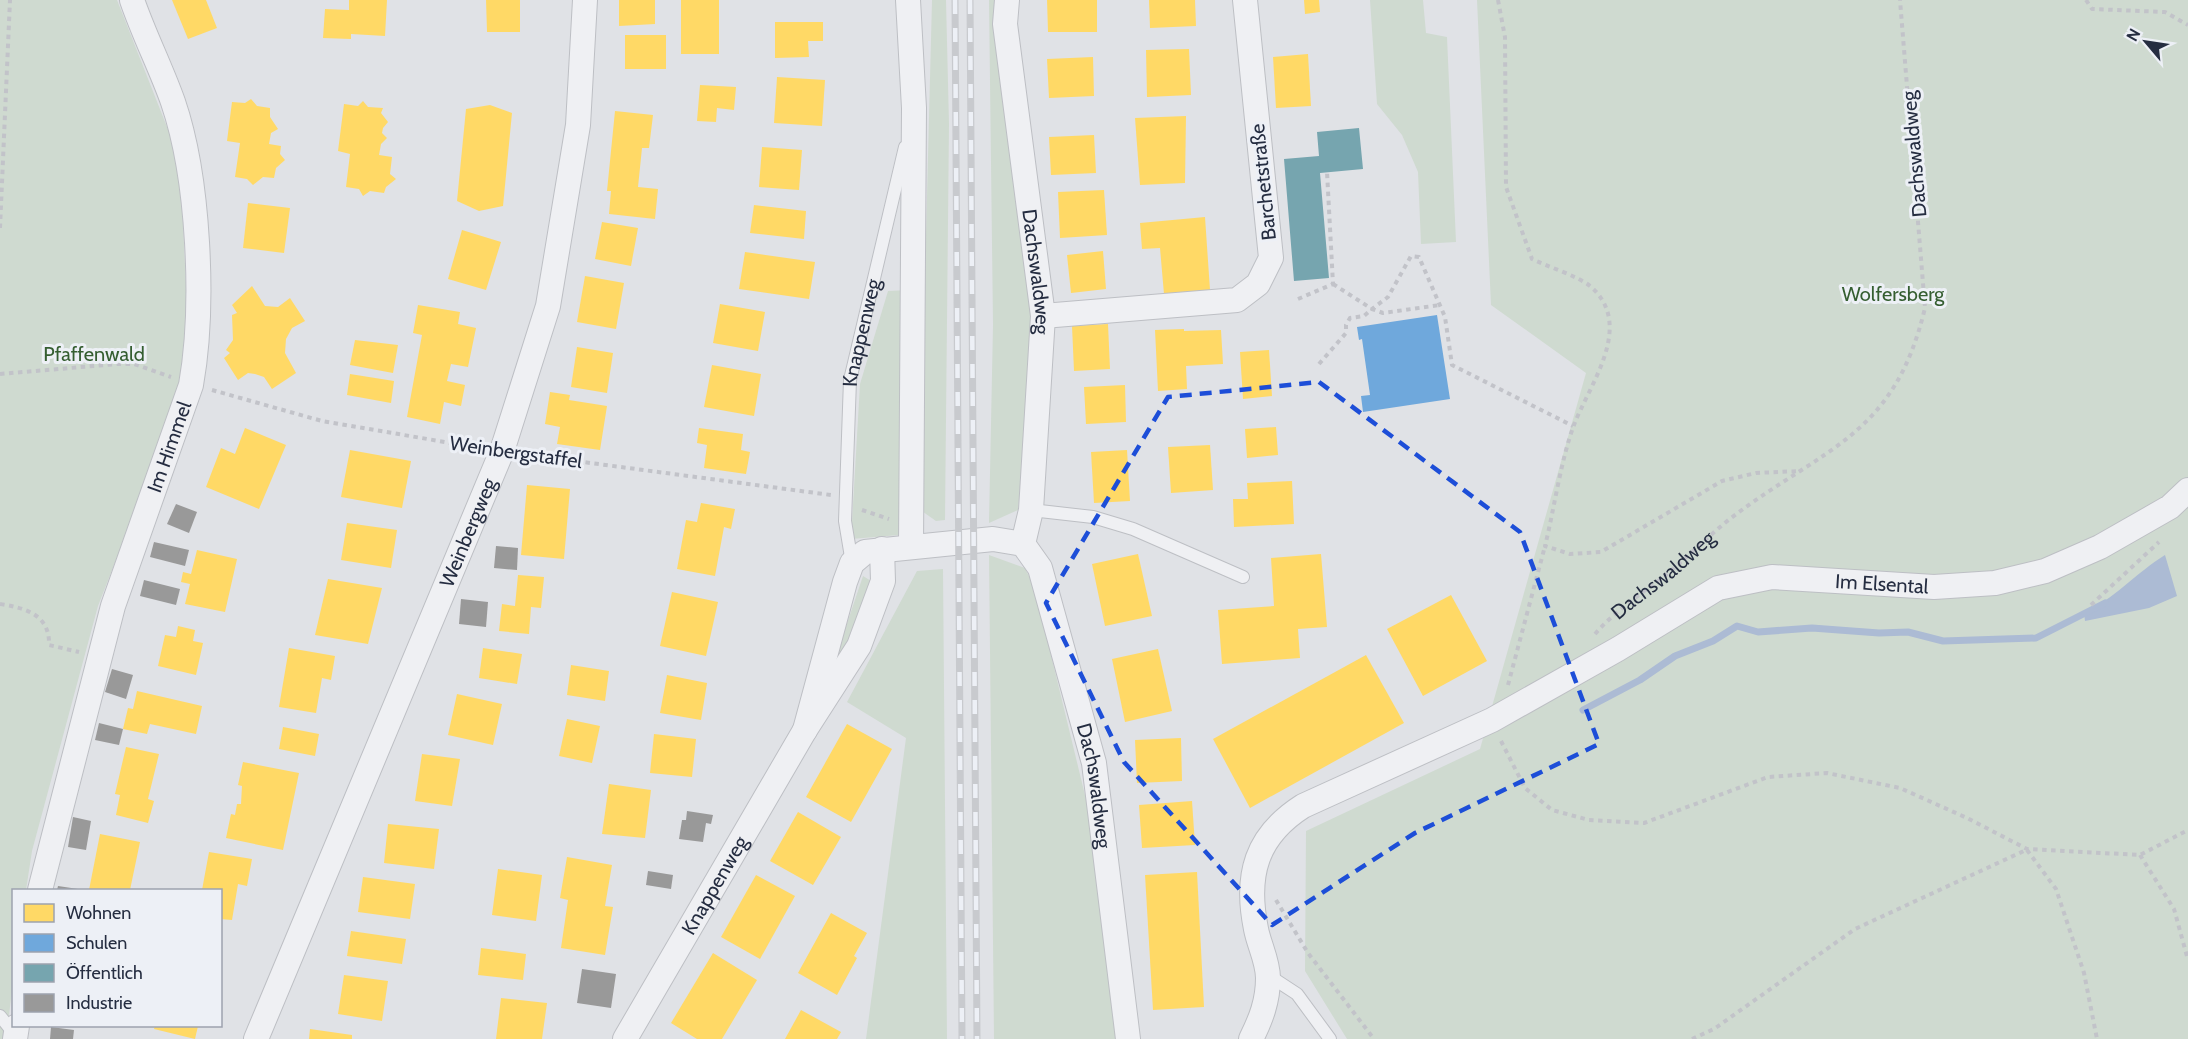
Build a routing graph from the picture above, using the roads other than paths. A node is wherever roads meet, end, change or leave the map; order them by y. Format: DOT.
graph roads {
  1 [pos="132,0"];
  2 [pos="585,0"];
  3 [pos="909,0"];
  4 [pos="1007,0"];
  5 [pos="1245,0"];
  6 [pos="914,108"];
  7 [pos="1043,316"];
  8 [pos="2188,490"];
  9 [pos="1031,510"];
  10 [pos="1023,544"];
  11 [pos="911,546"];
  12 [pos="882,549"];
  13 [pos="852,563"];
  14 [pos="1243,577"];
  15 [pos="805,730"];
  16 [pos="41,889"];
  17 [pos="1268,975"];
  18 [pos="0,1016"];
  19 [pos="16,1034"];
  20 [pos="256,1039"];
  21 [pos="625,1039"];
  22 [pos="1128,1039"];
  23 [pos="1251,1039"];
  24 [pos="1330,1039"];
  1 -- 16 [label="street, Im Himmel"];
  2 -- 20 [label="street, Weinbergweg"];
  3 -- 6 [label="street, Knappenweg"];
  4 -- 7 [label="street, Dachswaldweg"];
  5 -- 7 [label="street, Barchetstraße"];
  6 -- 11 [label="street, Knappenweg"];
  6 -- 13 [label="lane, Knappenweg"];
  7 -- 9 [label="street, Dachswaldweg"];
  8 -- 17 [label="street, Im Elsental"];
  9 -- 10 [label="street, Dachswaldweg"];
  9 -- 14 [label="lane"];
  10 -- 11 [label="street"];
  10 -- 22 [label="street, Dachswaldweg"];
  11 -- 12 [label="street"];
  12 -- 13 [label="street"];
  12 -- 15 [label="street, Knappenweg"];
  13 -- 15 [label="street, Knappenweg"];
  15 -- 21 [label="street, Knappenweg"];
  17 -- 23 [label="street"];
  17 -- 24 [label="lane"];
  18 -- 19 [label="lane"];
}
